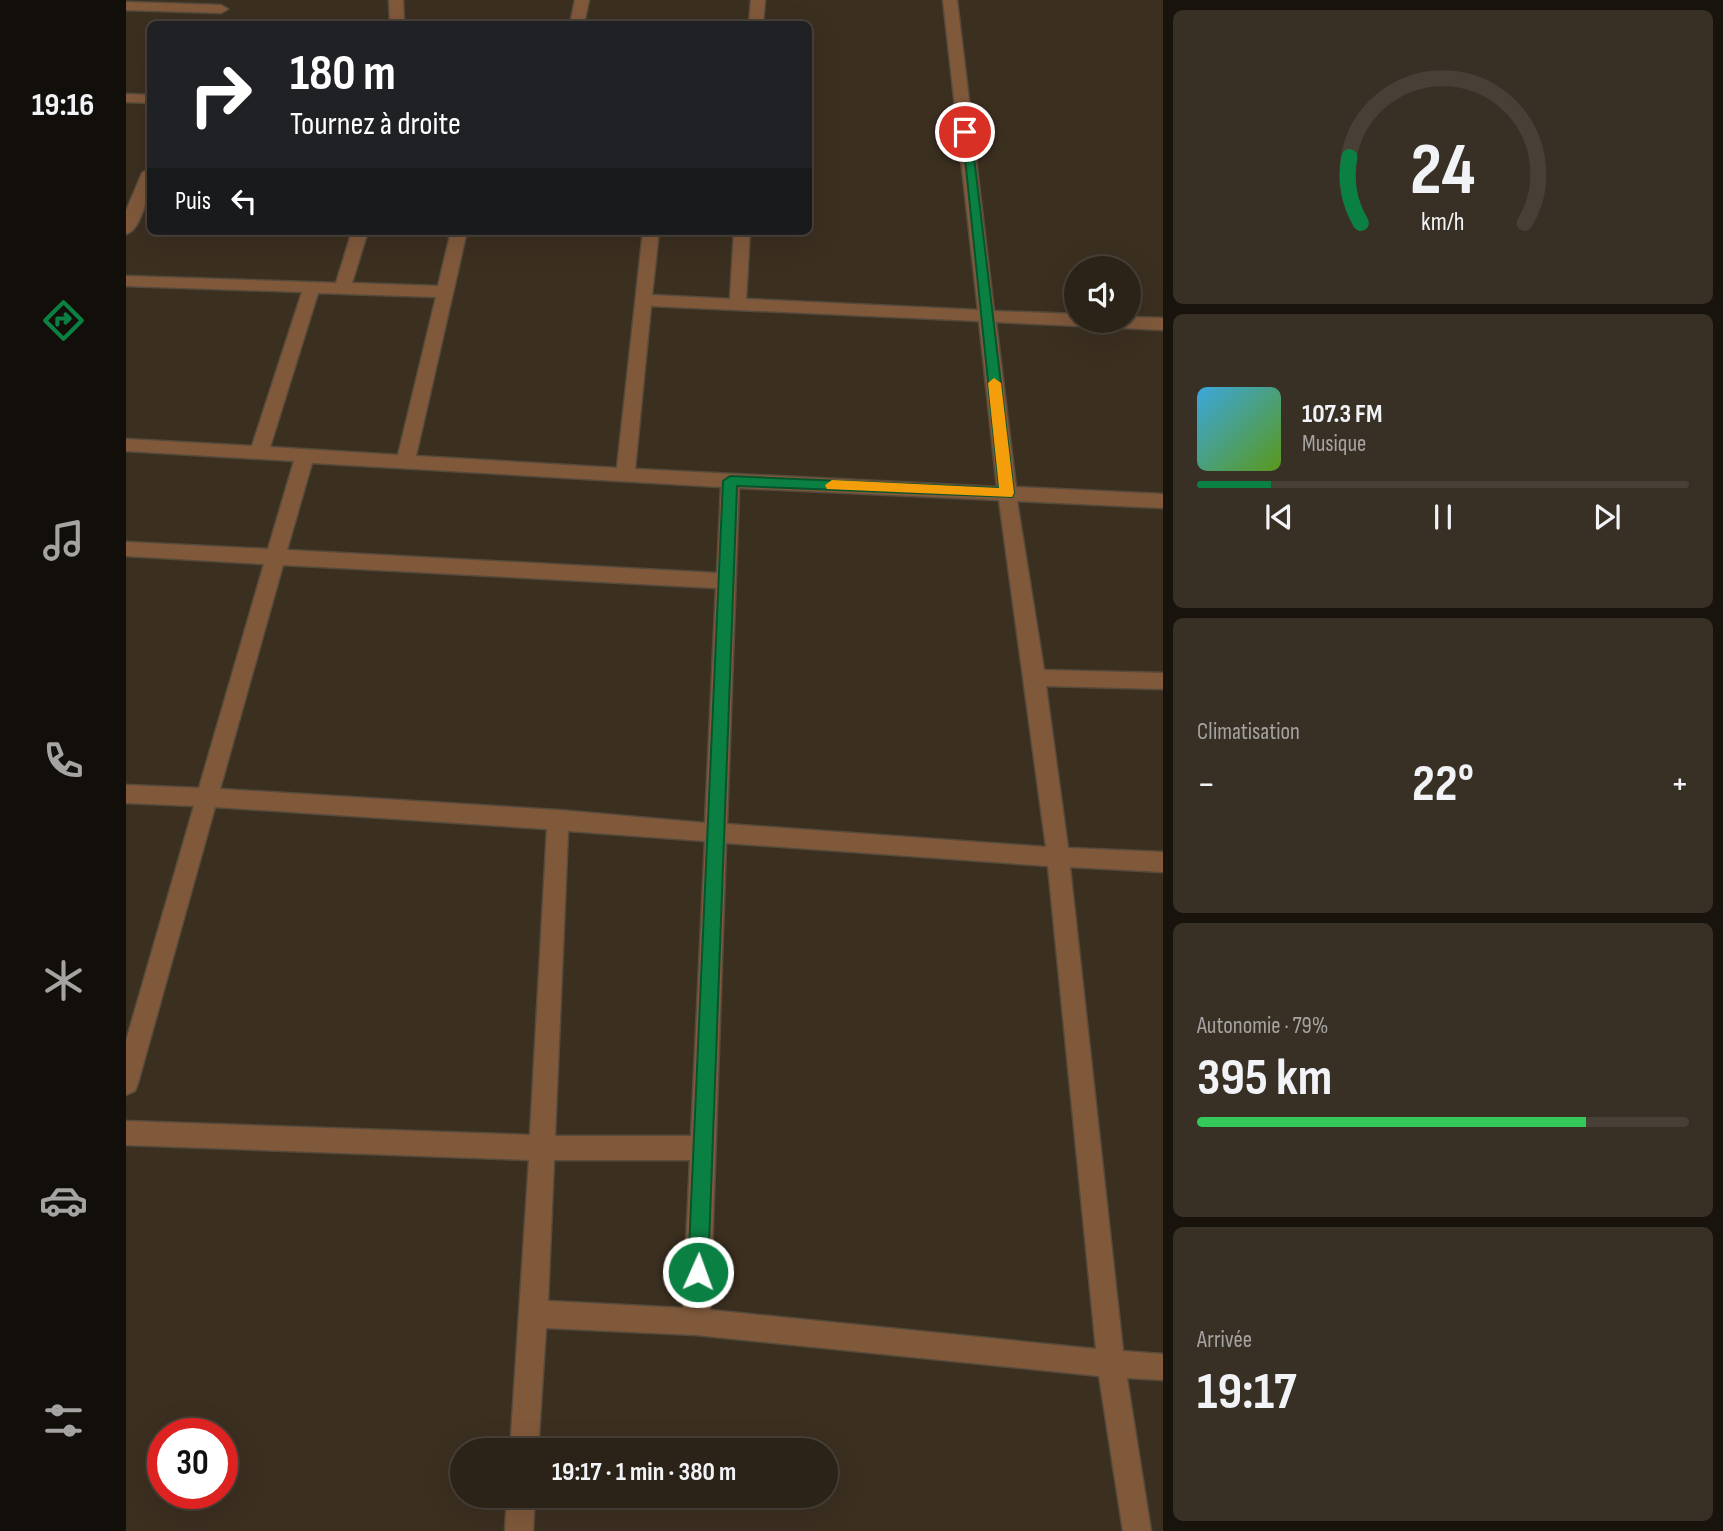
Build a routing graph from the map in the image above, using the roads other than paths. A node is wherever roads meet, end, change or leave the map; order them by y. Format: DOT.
graph roads {
  1 [pos="396,0"];
  2 [pos="582,0"];
  3 [pos="758,0"];
  4 [pos="950,0"];
  5 [pos="223,5"];
  6 [pos="126,6"];
  7 [pos="397,21"];
  8 [pos="578,21"];
  9 [pos="756,21"];
  10 [pos="126,98"];
  11 [pos="147,99"];
  12 [pos="147,180"];
  13 [pos="126,229"];
  14 [pos="359,235"];
  15 [pos="458,235"];
  16 [pos="651,235"];
  17 [pos="742,235"];
  18 [pos="126,281"];
  19 [pos="311,289"];
  20 [pos="342,289"];
  21 [pos="444,292"];
  22 [pos="644,300"];
  23 [pos="738,303"];
  24 [pos="988,316"];
  25 [pos="1064,319"];
  26 [pos="1141,323"];
  27 [pos="1163,324"];
  28 [pos="126,445"];
  29 [pos="259,453"];
  30 [pos="305,454"];
  31 [pos="406,460"];
  32 [pos="625,474"];
  33 [pos="730,481"];
  34 [pos="1007,493"];
  35 [pos="1163,501"];
  36 [pos="126,549"];
  37 [pos="277,555"];
  38 [pos="728,581"];
  39 [pos="1035,678"];
  40 [pos="1163,681"];
  41 [pos="126,794"];
  42 [pos="206,797"];
  43 [pos="558,819"];
  44 [pos="716,833"];
  45 [pos="1058,858"];
  46 [pos="1163,862"];
  47 [pos="126,1083"];
  48 [pos="126,1133"];
  49 [pos="540,1148"];
  50 [pos="703,1148"];
  51 [pos="534,1314"];
  52 [pos="696,1322"];
  53 [pos="1111,1364"];
  54 [pos="1163,1367"];
  55 [pos="525,1438"];
  56 [pos="520,1508"];
  57 [pos="519,1531"];
  58 [pos="1137,1531"];
  1 -- 7 [label="street"];
  2 -- 8 [label="street"];
  3 -- 9 [label="street"];
  4 -- 24 [label="street"];
  5 -- 6 [label="street"];
  10 -- 11 [label="street"];
  12 -- 13 [label="street"];
  14 -- 20 [label="street"];
  15 -- 21 [label="street"];
  16 -- 22 [label="street"];
  17 -- 23 [label="street"];
  18 -- 19 [label="street"];
  19 -- 20 [label="street"];
  19 -- 29 [label="street"];
  20 -- 21 [label="street"];
  21 -- 31 [label="street"];
  22 -- 23 [label="street"];
  22 -- 32 [label="street"];
  23 -- 24 [label="street"];
  24 -- 25 [label="street"];
  24 -- 34 [label="street"];
  26 -- 27 [label="street"];
  28 -- 29 [label="street"];
  29 -- 30 [label="street"];
  30 -- 31 [label="street"];
  30 -- 37 [label="street"];
  31 -- 32 [label="street"];
  32 -- 33 [label="street"];
  33 -- 34 [label="street"];
  33 -- 38 [label="street"];
  34 -- 35 [label="street"];
  34 -- 39 [label="street"];
  36 -- 37 [label="street"];
  37 -- 38 [label="street"];
  37 -- 42 [label="street"];
  38 -- 44 [label="street"];
  39 -- 40 [label="street"];
  39 -- 45 [label="street"];
  41 -- 42 [label="street"];
  42 -- 43 [label="street"];
  42 -- 47 [label="street"];
  43 -- 44 [label="street"];
  43 -- 49 [label="street"];
  44 -- 45 [label="street"];
  44 -- 50 [label="street"];
  45 -- 46 [label="street"];
  45 -- 53 [label="street"];
  48 -- 49 [label="street"];
  49 -- 50 [label="street"];
  49 -- 51 [label="street"];
  50 -- 52 [label="street"];
  51 -- 52 [label="street"];
  51 -- 55 [label="street"];
  52 -- 53 [label="street"];
  53 -- 54 [label="street"];
  53 -- 58 [label="street"];
  56 -- 57 [label="street"];
}
